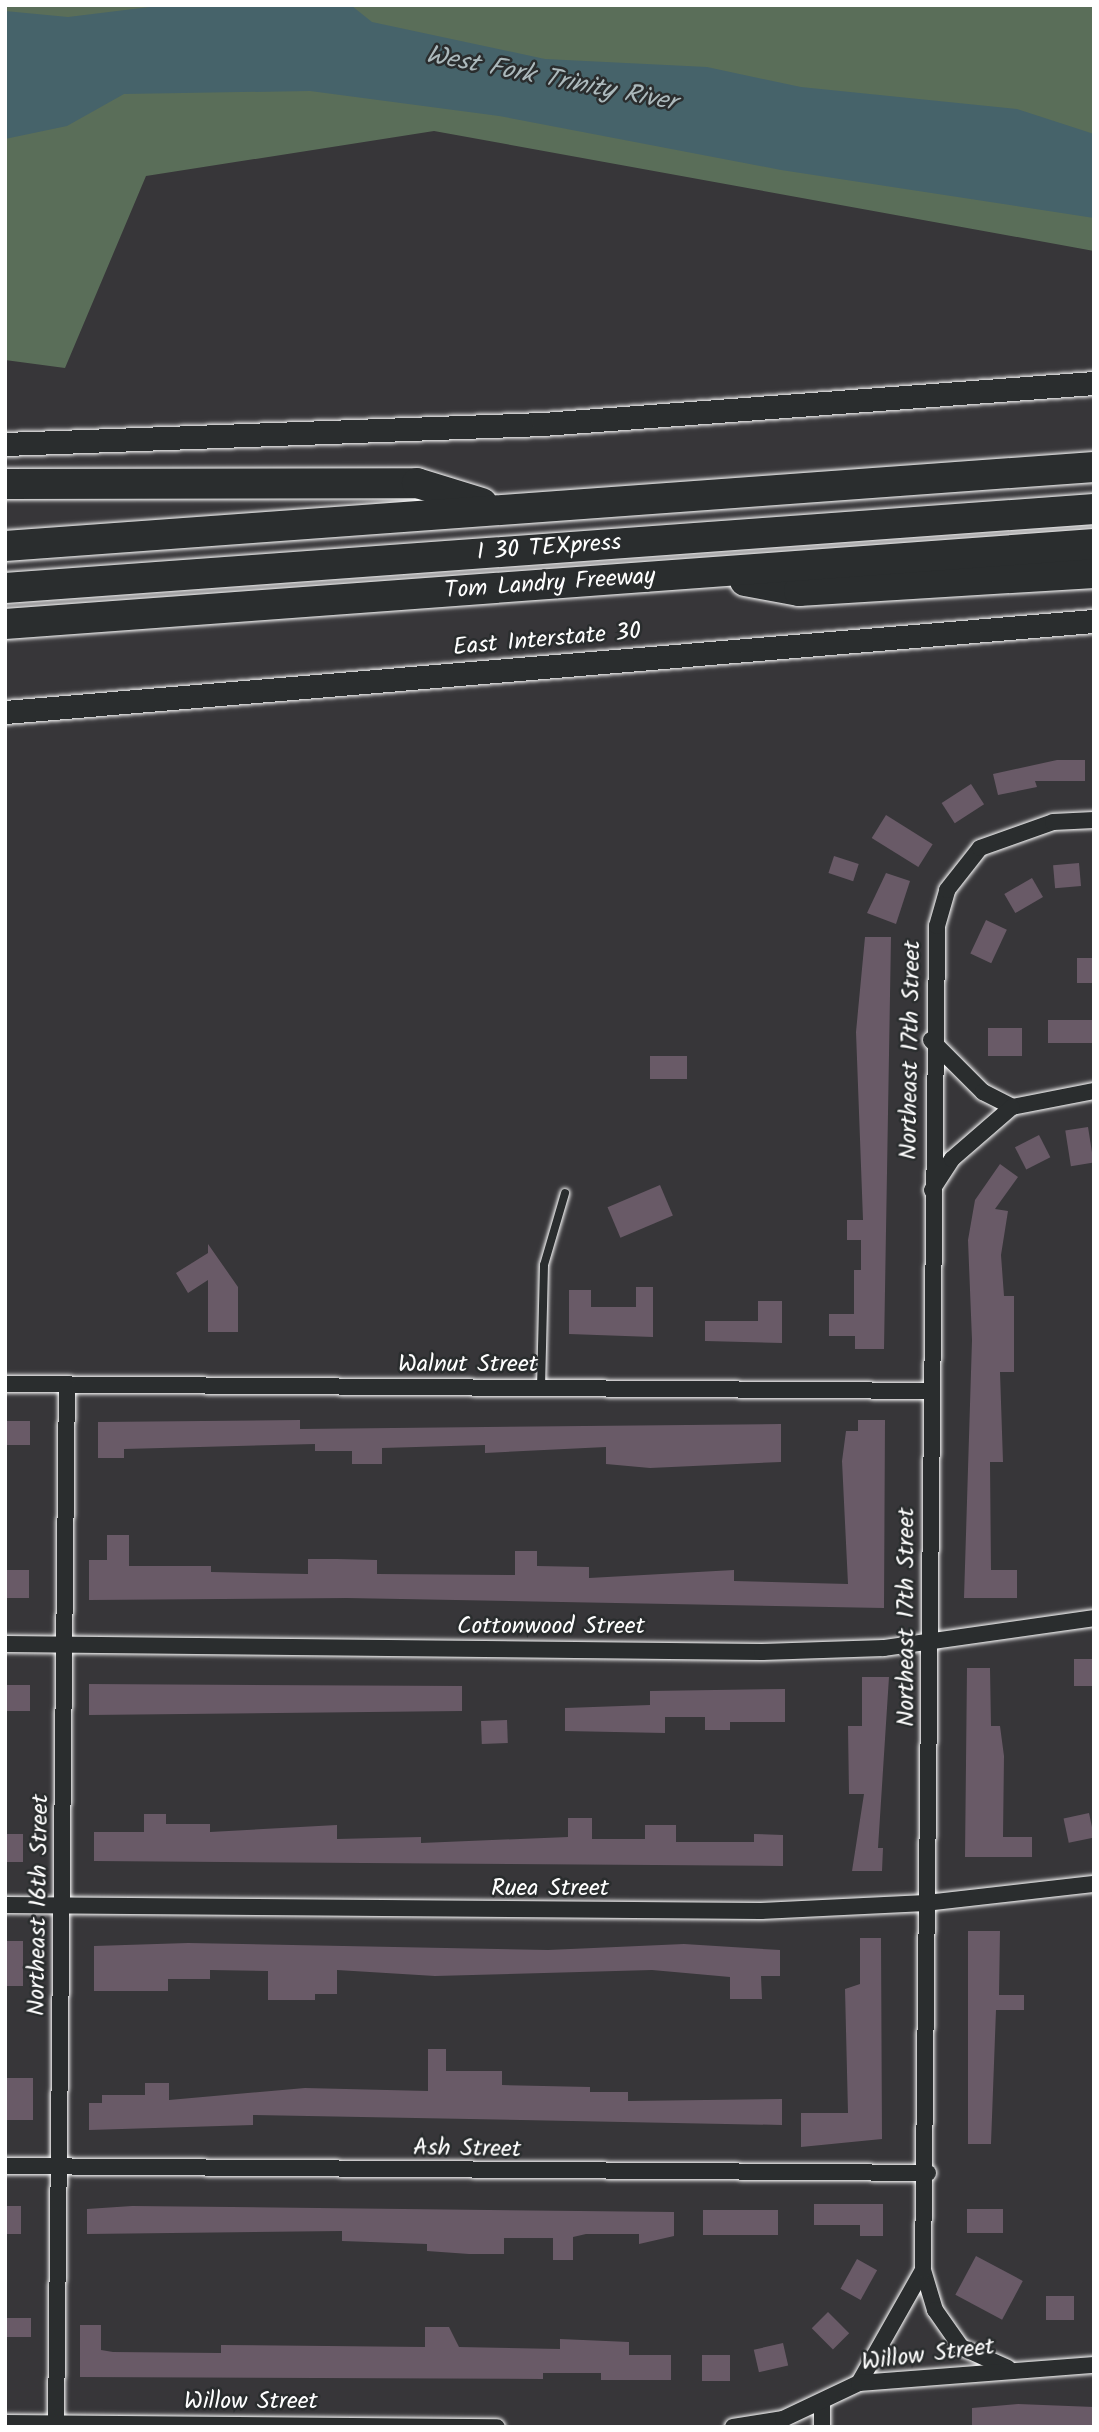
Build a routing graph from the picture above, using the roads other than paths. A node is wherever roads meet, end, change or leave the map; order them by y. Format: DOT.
graph roads {
  1 [pos="1094,383"];
  2 [pos="5,444"];
  3 [pos="1094,467"];
  4 [pos="5,484"];
  5 [pos="499,508"];
  6 [pos="1094,509"];
  7 [pos="1094,544"];
  8 [pos="5,546"];
  9 [pos="703,573"];
  10 [pos="1094,573"];
  11 [pos="5,588"];
  12 [pos="1094,621"];
  13 [pos="5,624"];
  14 [pos="5,712"];
  15 [pos="1094,820"];
  16 [pos="931,1040"];
  17 [pos="1094,1091"];
  18 [pos="1012,1107"];
  19 [pos="931,1191"];
  20 [pos="565,1194"];
  21 [pos="5,1384"];
  22 [pos="67,1384"];
  23 [pos="541,1388"];
  24 [pos="930,1391"];
  25 [pos="1094,1618"];
  26 [pos="931,1643"];
  27 [pos="5,1644"];
  28 [pos="64,1646"];
  29 [pos="1094,1884"];
  30 [pos="926,1903"];
  31 [pos="5,1906"];
  32 [pos="62,1906"];
  33 [pos="5,2166"];
  34 [pos="59,2166"];
  35 [pos="928,2173"];
  36 [pos="923,2270"];
  37 [pos="1094,2365"];
  38 [pos="1010,2368"];
  39 [pos="859,2383"];
  40 [pos="822,2405"];
  41 [pos="5,2423"];
  42 [pos="56,2425"];
  43 [pos="497,2427"];
  44 [pos="733,2427"];
  45 [pos="822,2427"];
  1 -- 2 [label="main road"];
  3 -- 5 [label="highway"];
  4 -- 5 [label="highway"];
  5 -- 8 [label="highway"];
  6 -- 11 [label="highway, I 30 TEXpress"];
  7 -- 9 [label="highway, Tom Landry Freeway"];
  9 -- 10 [label="highway"];
  9 -- 13 [label="highway, Tom Landry Freeway"];
  12 -- 14 [label="main road, East Interstate 30"];
  15 -- 16 [label="street, Northeast 17th Street"];
  16 -- 18 [label="street"];
  16 -- 19 [label="street, Northeast 17th Street"];
  17 -- 18 [label="street"];
  18 -- 19 [label="street"];
  19 -- 24 [label="street, Northeast 17th Street"];
  20 -- 23 [label="lane"];
  21 -- 22 [label="street, Walnut Street"];
  22 -- 23 [label="street, Walnut Street"];
  22 -- 28 [label="street, Northeast 16th Street"];
  23 -- 24 [label="street, Walnut Street"];
  24 -- 26 [label="street, Northeast 17th Street"];
  25 -- 26 [label="street, Cottonwood Street"];
  26 -- 28 [label="street, Cottonwood Street"];
  26 -- 30 [label="street, Northeast 17th Street"];
  27 -- 28 [label="street, Cottonwood Street"];
  28 -- 32 [label="street, Northeast 16th Street"];
  29 -- 30 [label="street, Ruea Street"];
  30 -- 32 [label="street, Ruea Street"];
  30 -- 35 [label="street, Northeast 17th Street"];
  31 -- 32 [label="street, Ruea Street"];
  32 -- 34 [label="street, Northeast 16th Street"];
  33 -- 34 [label="street, Ash Street"];
  34 -- 35 [label="street, Ash Street"];
  34 -- 42 [label="street, Northeast 16th Street"];
  35 -- 36 [label="street, Northeast 17th Street"];
  36 -- 38 [label="street"];
  36 -- 39 [label="street, Northeast 17th Street"];
  37 -- 38 [label="street, Willow Street"];
  38 -- 39 [label="street, Willow Street"];
  39 -- 40 [label="street, Willow Street"];
  40 -- 44 [label="street, Willow Street"];
  40 -- 45 [label="street"];
  41 -- 42 [label="street, Willow Street"];
  42 -- 43 [label="street, Willow Street"];
}
